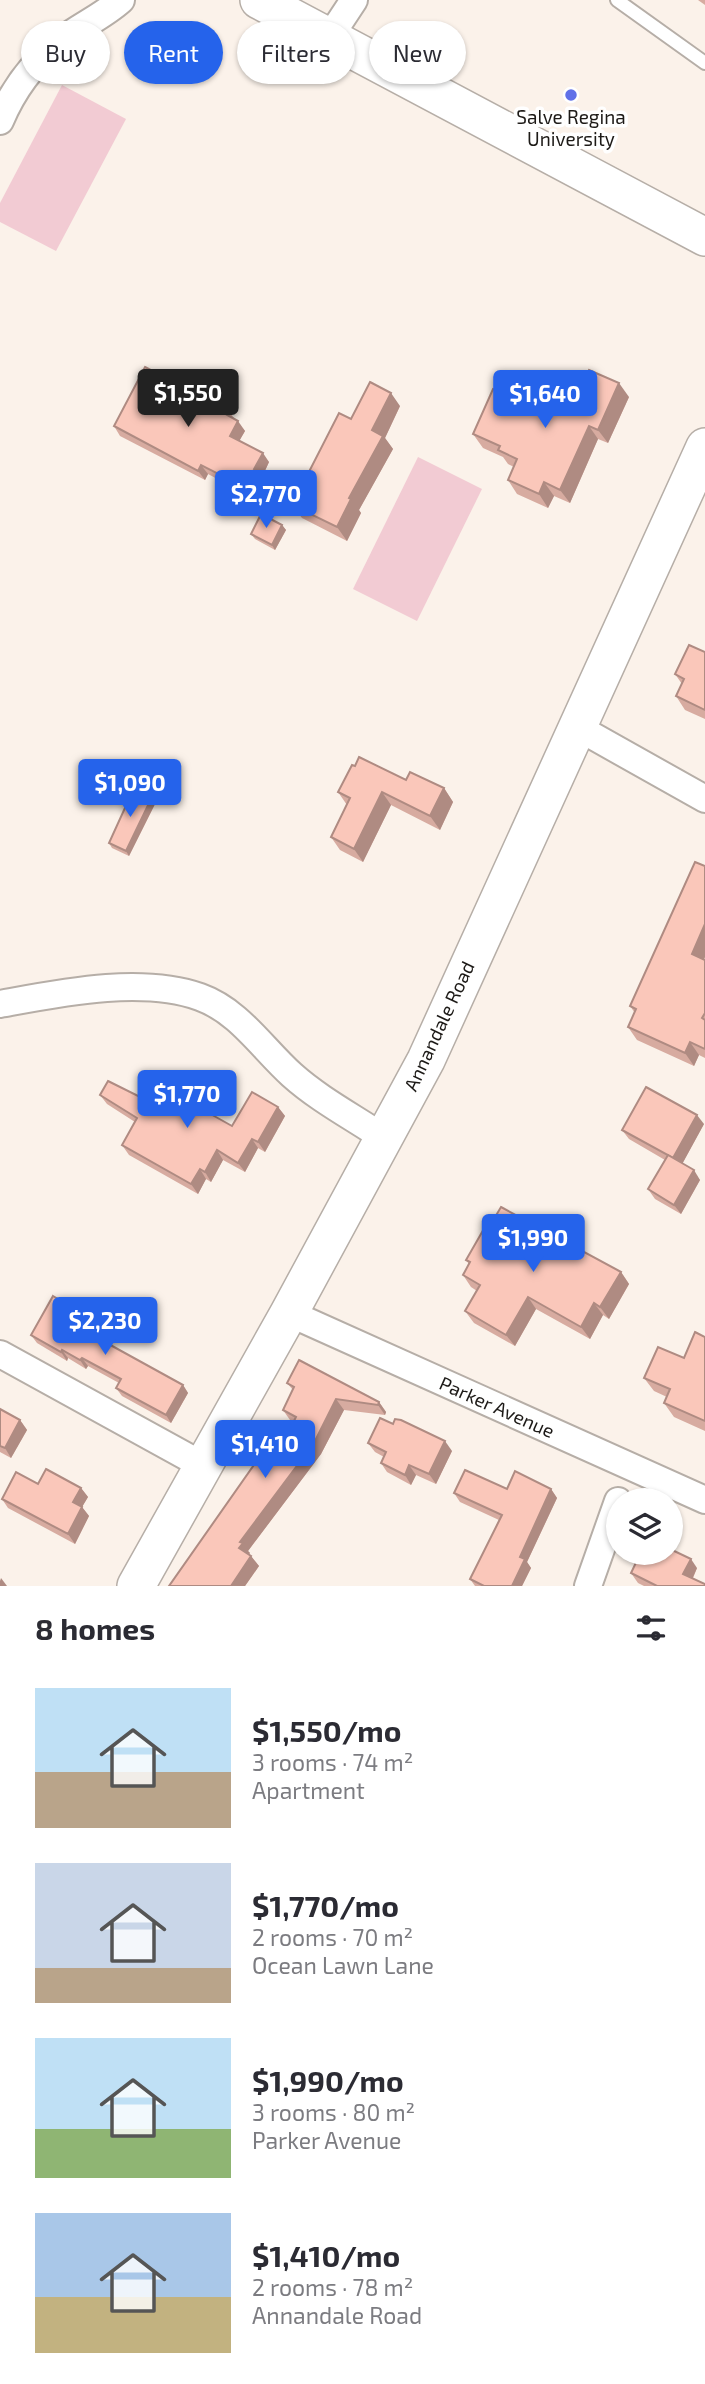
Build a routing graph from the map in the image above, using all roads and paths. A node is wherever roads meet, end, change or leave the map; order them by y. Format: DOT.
graph roads {
  1 [pos="121,0"];
  2 [pos="258,0"];
  3 [pos="354,0"];
  4 [pos="617,0"];
  5 [pos="297,21"];
  6 [pos="340,21"];
  7 [pos="355,52"];
  8 [pos="705,63"];
  9 [pos="0,121"];
  10 [pos="705,237"];
  11 [pos="705,447"];
  12 [pos="577,727"];
  13 [pos="705,799"];
  14 [pos="0,1004"];
  15 [pos="384,1138"];
  16 [pos="289,1313"];
  17 [pos="0,1354"];
  18 [pos="202,1465"];
  19 [pos="629,1467"];
  20 [pos="622,1488"];
  21 [pos="705,1500"];
  22 [pos="606,1534"];
  23 [pos="136,1586"];
  24 [pos="588,1586"];
  1 -- 9 [label="street"];
  2 -- 5 [label="street"];
  3 -- 6 [label="street"];
  4 -- 8 [label="lane"];
  7 -- 10 [label="street"];
  11 -- 12 [label="street, Annandale Road"];
  12 -- 13 [label="street"];
  12 -- 15 [label="street, Annandale Road"];
  14 -- 15 [label="street"];
  15 -- 16 [label="street, Annandale Road"];
  16 -- 18 [label="street, Annandale Road"];
  16 -- 19 [label="street, Parker Avenue"];
  17 -- 18 [label="street"];
  18 -- 23 [label="street, Annandale Road"];
  19 -- 20 [label="street"];
  19 -- 21 [label="street, Parker Avenue"];
  22 -- 24 [label="street"];
}
